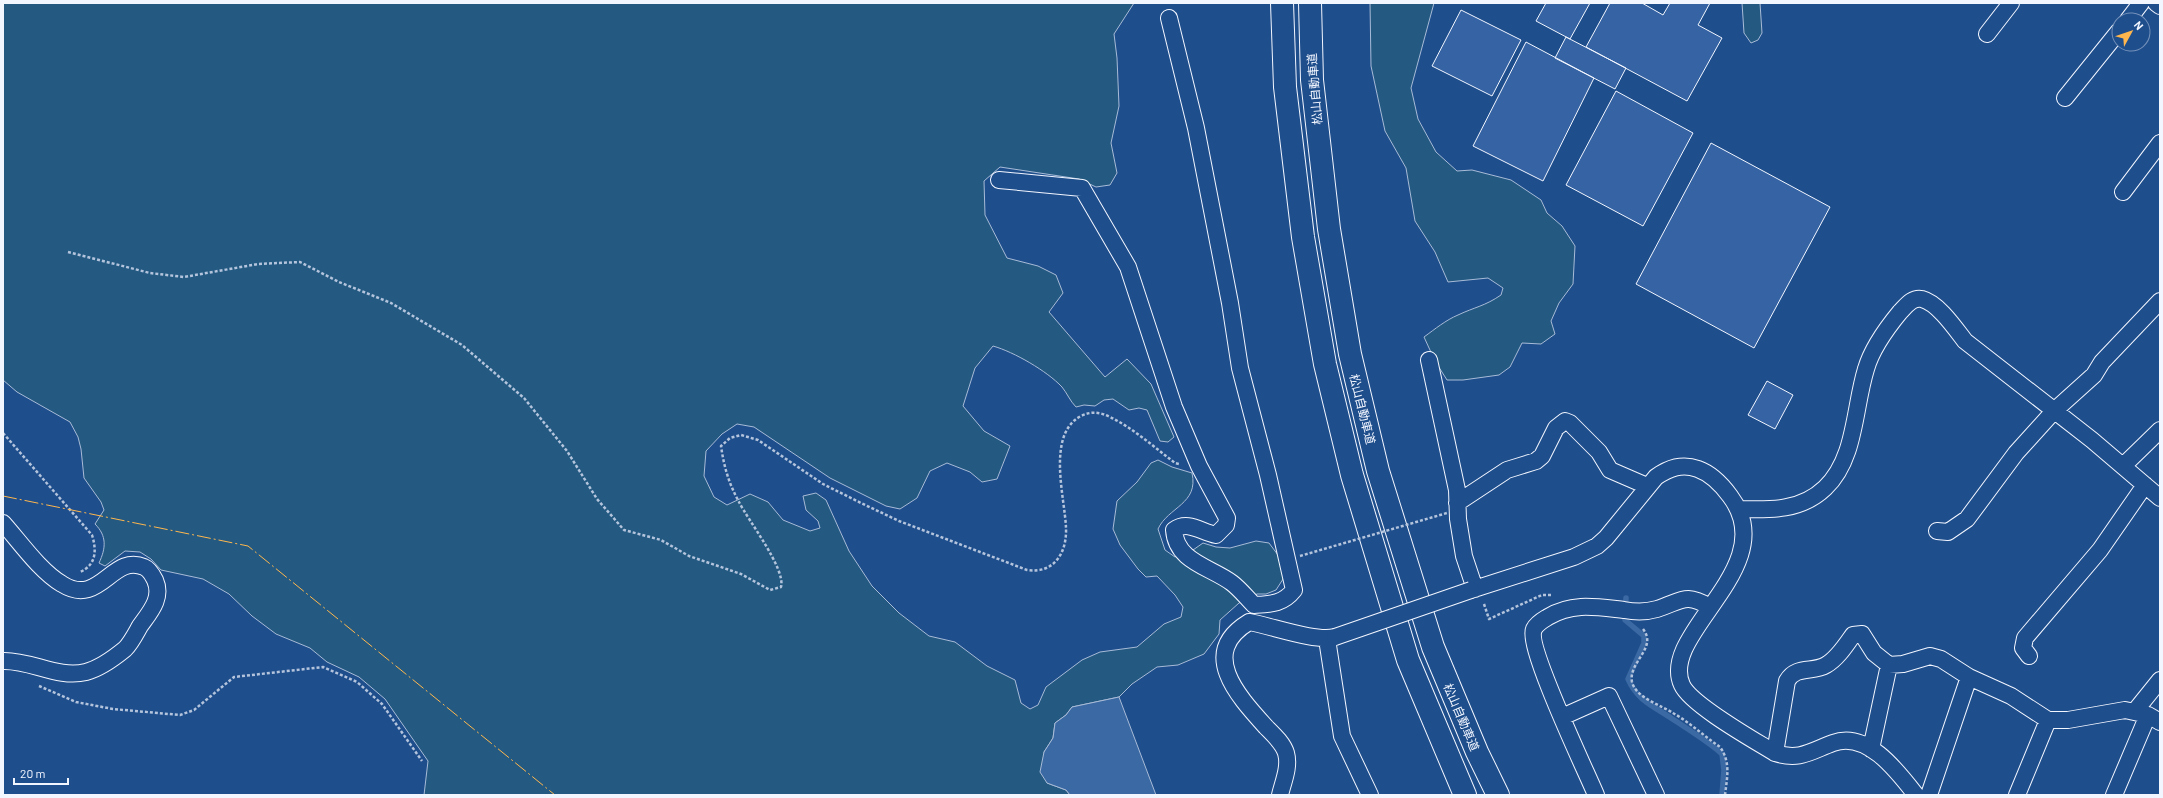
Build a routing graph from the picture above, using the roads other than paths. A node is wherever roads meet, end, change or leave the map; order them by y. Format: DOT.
graph roads {
  1 [pos="1282,3"];
  2 [pos="1310,3"];
  3 [pos="2011,3"];
  4 [pos="2141,3"];
  5 [pos="2156,3"];
  6 [pos="2160,6"];
  7 [pos="2134,12"];
  8 [pos="1169,18"];
  9 [pos="1987,34"];
  10 [pos="2111,41"];
  11 [pos="2065,98"];
  12 [pos="2160,143"];
  13 [pos="999,180"];
  14 [pos="2123,192"];
  15 [pos="2160,301"];
  16 [pos="1429,360"];
  17 [pos="2054,411"];
  18 [pos="2160,430"];
  19 [pos="2123,466"];
  20 [pos="2145,485"];
  21 [pos="1647,486"];
  22 [pos="2160,498"];
  23 [pos="1452,508"];
  24 [pos="1740,509"];
  25 [pos="3,523"];
  26 [pos="1937,531"];
  27 [pos="1475,589"];
  28 [pos="1254,605"];
  29 [pos="1710,607"];
  30 [pos="1250,622"];
  31 [pos="1331,638"];
  32 [pos="2029,656"];
  33 [pos="3,662"];
  34 [pos="1889,665"];
  35 [pos="1969,677"];
  36 [pos="2160,680"];
  37 [pos="1562,716"];
  38 [pos="2148,716"];
  39 [pos="2048,720"];
  40 [pos="1871,749"];
  41 [pos="1775,753"];
  42 [pos="1280,795"];
  43 [pos="1370,795"];
  44 [pos="1465,795"];
  45 [pos="1498,795"];
  46 [pos="1596,795"];
  47 [pos="1656,795"];
  48 [pos="1916,795"];
  49 [pos="1929,795"];
  50 [pos="2017,795"];
  51 [pos="2114,795"];
  1 -- 44 [label="highway"];
  2 -- 45 [label="highway, 松山自動車道"];
  3 -- 9 [label="street"];
  4 -- 7 [label="street"];
  5 -- 6 [label="street"];
  8 -- 28 [label="street"];
  10 -- 11 [label="street"];
  12 -- 14 [label="street"];
  13 -- 28 [label="street"];
  15 -- 17 [label="street"];
  16 -- 23 [label="street"];
  17 -- 19 [label="street"];
  17 -- 24 [label="street"];
  17 -- 26 [label="street"];
  18 -- 19 [label="street"];
  19 -- 20 [label="street"];
  20 -- 22 [label="street"];
  20 -- 32 [label="street"];
  21 -- 23 [label="street"];
  21 -- 24 [label="street"];
  21 -- 27 [label="street"];
  23 -- 27 [label="street"];
  24 -- 29 [label="street"];
  25 -- 33 [label="street"];
  27 -- 31 [label="street, bridge"];
  28 -- 30 [label="street"];
  29 -- 37 [label="street"];
  29 -- 41 [label="street"];
  30 -- 31 [label="street"];
  30 -- 42 [label="street"];
  31 -- 43 [label="street"];
  34 -- 35 [label="street"];
  34 -- 40 [label="street"];
  34 -- 41 [label="street"];
  35 -- 39 [label="street"];
  35 -- 49 [label="street"];
  36 -- 38 [label="street"];
  37 -- 46 [label="street"];
  37 -- 47 [label="street"];
  38 -- 39 [label="street"];
  38 -- 51 [label="street"];
  39 -- 50 [label="street"];
  40 -- 41 [label="street"];
  40 -- 48 [label="street"];
}
